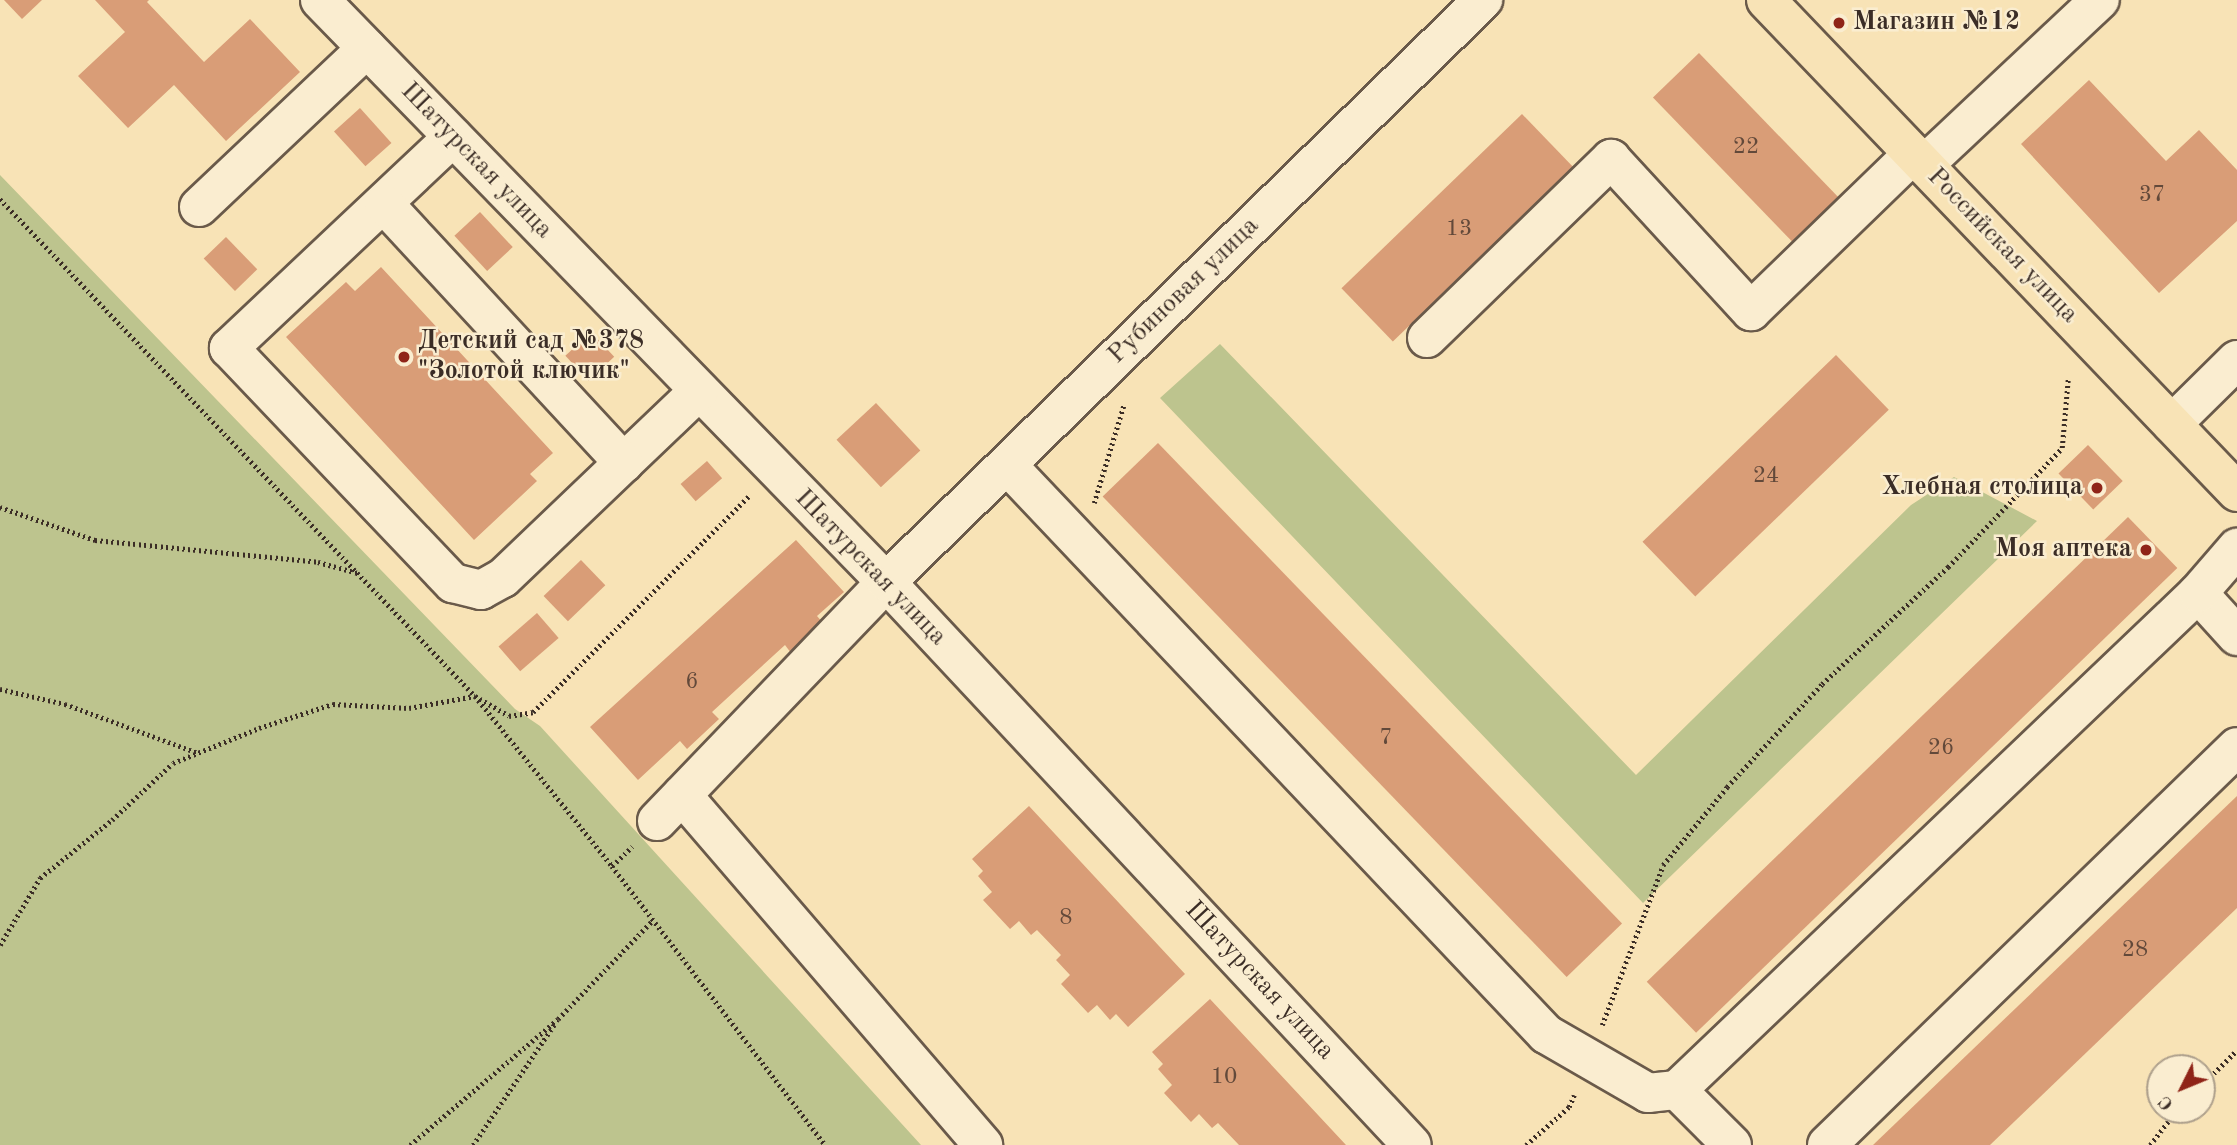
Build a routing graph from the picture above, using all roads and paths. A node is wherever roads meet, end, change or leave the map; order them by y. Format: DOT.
graph roads {
  1 [pos="320,0"];
  2 [pos="1483,0"];
  3 [pos="1766,0"];
  4 [pos="2100,0"];
  5 [pos="367,48"];
  6 [pos="453,137"];
  7 [pos="1919,160"];
  8 [pos="0,199"];
  9 [pos="384,204"];
  10 [pos="198,207"];
  11 [pos="1427,338"];
  12 [pos="2237,360"];
  13 [pos="2068,379"];
  14 [pos="699,391"];
  15 [pos="1128,391"];
  16 [pos="2172,424"];
  17 [pos="624,463"];
  18 [pos="1007,464"];
  19 [pos="775,470"];
  20 [pos="2237,492"];
  21 [pos="0,507"];
  22 [pos="1082,544"];
  23 [pos="2237,548"];
  24 [pos="359,573"];
  25 [pos="886,582"];
  26 [pos="2198,593"];
  27 [pos="2237,636"];
  28 [pos="0,690"];
  29 [pos="475,696"];
  30 [pos="2237,747"];
  31 [pos="198,753"];
  32 [pos="652,921"];
  33 [pos="0,944"];
  34 [pos="558,1019"];
  35 [pos="2237,1050"];
  36 [pos="1589,1058"];
  37 [pos="2216,1071"];
  38 [pos="1677,1090"];
  39 [pos="2166,1124"];
  40 [pos="410,1145"];
  41 [pos="473,1145"];
  42 [pos="825,1145"];
  43 [pos="983,1145"];
  44 [pos="1412,1145"];
  45 [pos="1525,1145"];
  46 [pos="1732,1145"];
  47 [pos="1827,1145"];
  48 [pos="2150,1145"];
  1 -- 5 [label="street, Шатурская улица"];
  2 -- 18 [label="street, Рубиновая улица"];
  3 -- 7 [label="main road, Российская улица"];
  4 -- 7 [label="street"];
  5 -- 6 [label="street, Шатурская улица"];
  5 -- 10 [label="street"];
  6 -- 9 [label="street"];
  6 -- 14 [label="street, Шатурская улица"];
  7 -- 11 [label="street"];
  7 -- 16 [label="main road, Российская улица"];
  8 -- 24 [label="path"];
  9 -- 17 [label="street"];
  9 -- 17 [label="street"];
  12 -- 16 [label="street"];
  13 -- 36 [label="path"];
  14 -- 17 [label="street"];
  14 -- 19 [label="street, Шатурская улица"];
  15 -- 22 [label="path"];
  16 -- 20 [label="main road, Российская улица"];
  18 -- 22 [label="street"];
  18 -- 25 [label="street, Рубиновая улица"];
  19 -- 25 [label="street, Шатурская улица"];
  19 -- 29 [label="path"];
  21 -- 24 [label="path"];
  22 -- 36 [label="street"];
  23 -- 26 [label="street"];
  24 -- 29 [label="path"];
  25 -- 43 [label="street, Рубиновая улица"];
  25 -- 44 [label="street, Шатурская улица"];
  26 -- 27 [label="street"];
  26 -- 38 [label="street"];
  28 -- 31 [label="path"];
  29 -- 31 [label="path"];
  29 -- 32 [label="path"];
  30 -- 47 [label="street"];
  31 -- 33 [label="path"];
  32 -- 34 [label="path"];
  32 -- 42 [label="path"];
  34 -- 40 [label="path"];
  34 -- 41 [label="path"];
  35 -- 37 [label="path"];
  36 -- 38 [label="street"];
  36 -- 45 [label="path"];
  38 -- 46 [label="street"];
  39 -- 48 [label="path"];
}
